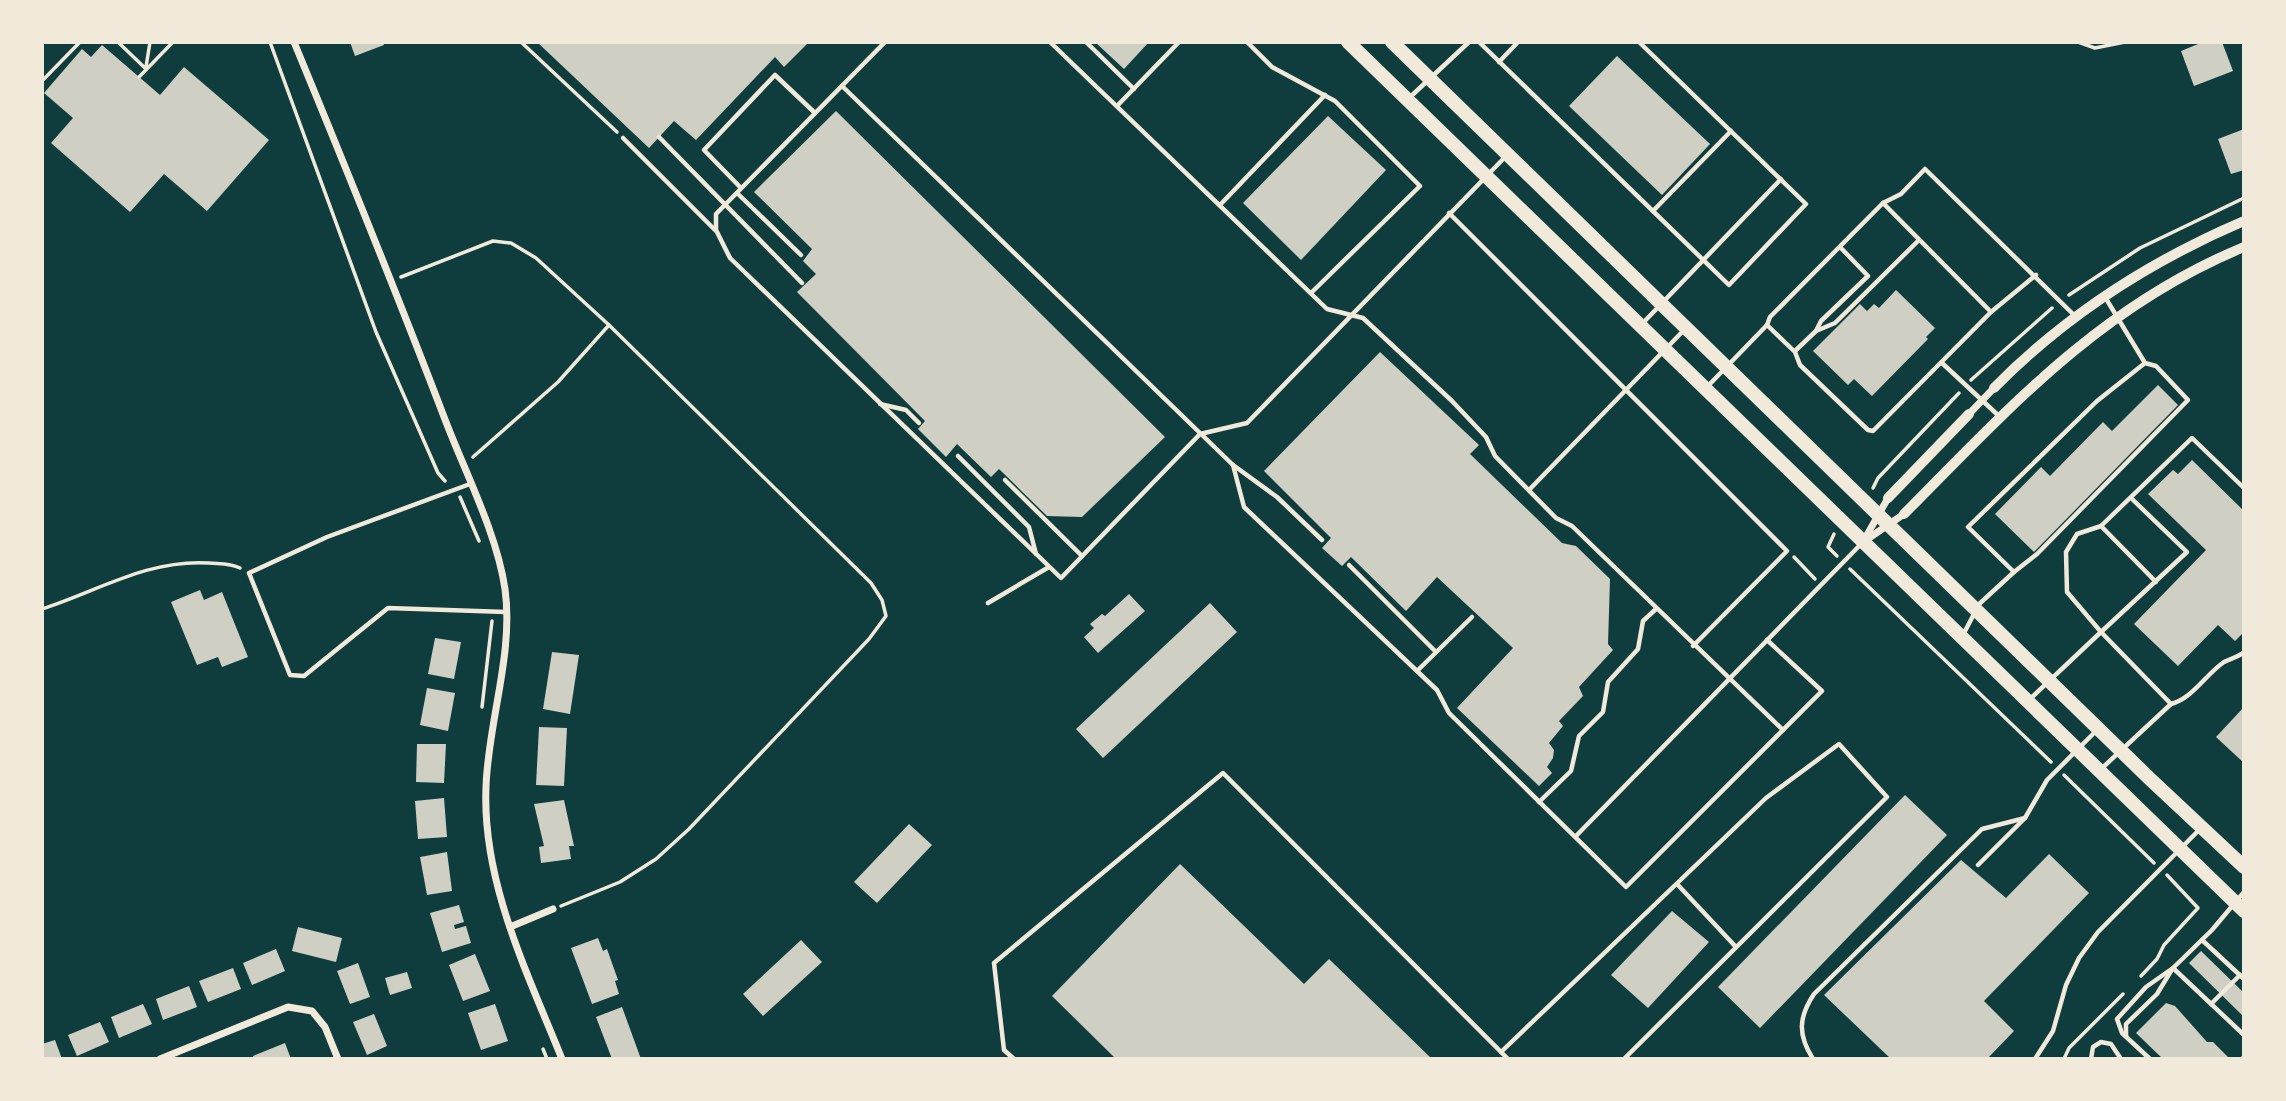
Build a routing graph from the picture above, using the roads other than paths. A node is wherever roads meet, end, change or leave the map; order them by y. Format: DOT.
graph roads {
  1 [pos="295,42"];
  2 [pos="884,42"];
  3 [pos="1050,42"];
  4 [pos="1086,42"];
  5 [pos="1180,42"];
  6 [pos="1247,42"];
  7 [pos="1348,42"];
  8 [pos="1392,42"];
  9 [pos="1469,42"];
  10 [pos="1479,42"];
  11 [pos="1518,42"];
  12 [pos="1639,42"];
  13 [pos="1499,62"];
  14 [pos="1429,78"];
  15 [pos="842,86"];
  16 [pos="1134,89"];
  17 [pos="1325,95"];
  18 [pos="1407,99"];
  19 [pos="1117,106"];
  20 [pos="815,113"];
  21 [pos="1731,131"];
  22 [pos="659,137"];
  23 [pos="623,138"];
  24 [pos="1507,154"];
  25 [pos="1486,175"];
  26 [pos="1781,179"];
  27 [pos="739,190"];
  28 [pos="1883,203"];
  29 [pos="1220,205"];
  30 [pos="724,206"];
  31 [pos="1653,211"];
  32 [pos="1449,213"];
  33 [pos="2244,221"];
  34 [pos="716,230"];
  35 [pos="1919,240"];
  36 [pos="1840,247"];
  37 [pos="2244,247"];
  38 [pos="801,255"];
  39 [pos="1703,260"];
  40 [pos="2036,275"];
  41 [pos="802,283"];
  42 [pos="1311,293"];
  43 [pos="2104,296"];
  44 [pos="1661,304"];
  45 [pos="1992,312"];
  46 [pos="1352,313"];
  47 [pos="2075,316"];
  48 [pos="2117,317"];
  49 [pos="1767,325"];
  50 [pos="1641,326"];
  51 [pos="1687,328"];
  52 [pos="1816,331"];
  53 [pos="1666,350"];
  54 [pos="1795,352"];
  55 [pos="1942,363"];
  56 [pos="2145,363"];
  57 [pos="1726,366"];
  58 [pos="1993,388"];
  59 [pos="1705,389"];
  60 [pos="1627,390"];
  61 [pos="1981,400"];
  62 [pos="880,404"];
  63 [pos="1969,414"];
  64 [pos="2000,417"];
  65 [pos="919,423"];
  66 [pos="1200,435"];
  67 [pos="958,456"];
  68 [pos="1233,465"];
  69 [pos="1005,480"];
  70 [pos="470,484"];
  71 [pos="2244,488"];
  72 [pos="1529,490"];
  73 [pos="1888,498"];
  74 [pos="2131,498"];
  75 [pos="1904,514"];
  76 [pos="1884,519"];
  77 [pos="2101,526"];
  78 [pos="1322,540"];
  79 [pos="1863,542"];
  80 [pos="1036,555"];
  81 [pos="1082,556"];
  82 [pos="1349,565"];
  83 [pos="1049,567"];
  84 [pos="2014,572"];
  85 [pos="2156,582"];
  86 [pos="988,603"];
  87 [pos="1975,608"];
  88 [pos="1656,609"];
  89 [pos="506,612"];
  90 [pos="1472,617"];
  91 [pos="2101,632"];
  92 [pos="1961,637"];
  93 [pos="1767,640"];
  94 [pos="1693,646"];
  95 [pos="1436,652"];
  96 [pos="2244,652"];
  97 [pos="1417,671"];
  98 [pos="1729,680"];
  99 [pos="2049,681"];
  100 [pos="2028,701"];
  101 [pos="2171,704"];
  102 [pos="2098,728"];
  103 [pos="1783,730"];
  104 [pos="2077,749"];
  105 [pos="2121,750"];
  106 [pos="2099,771"];
  107 [pos="1539,802"];
  108 [pos="2025,818"];
  109 [pos="2202,827"];
  110 [pos="1576,836"];
  111 [pos="2180,849"];
  112 [pos="1978,865"];
  113 [pos="2244,867"];
  114 [pos="1677,884"];
  115 [pos="2241,902"];
  116 [pos="553,909"];
  117 [pos="510,927"];
  118 [pos="2202,940"];
  119 [pos="1736,947"];
  120 [pos="2173,968"];
  121 [pos="2242,977"];
  122 [pos="2211,1004"];
  123 [pos="2244,1035"];
  124 [pos="2128,1038"];
  125 [pos="1501,1052"];
  126 [pos="160,1059"];
  127 [pos="338,1059"];
  128 [pos="562,1059"];
  129 [pos="1013,1059"];
  130 [pos="1508,1059"];
  131 [pos="1624,1059"];
  132 [pos="1813,1059"];
  133 [pos="2035,1059"];
  134 [pos="2091,1059"];
  135 [pos="2121,1059"];
  136 [pos="2150,1059"];
  1 -- 70 [label="street"];
  2 -- 15 [label="lane"];
  3 -- 19 [label="lane"];
  4 -- 16 [label="lane"];
  5 -- 16 [label="lane"];
  6 -- 17 [label="lane"];
  7 -- 18 [label="main road"];
  8 -- 14 [label="main road"];
  9 -- 14 [label="lane"];
  10 -- 13 [label="lane"];
  11 -- 13 [label="lane"];
  12 -- 21 [label="lane"];
  13 -- 31 [label="lane"];
  14 -- 18 [label="lane"];
  14 -- 24 [label="main road"];
  15 -- 20 [label="lane"];
  15 -- 66 [label="lane"];
  16 -- 19 [label="lane"];
  17 -- 29 [label="lane"];
  17 -- 42 [label="lane"];
  18 -- 25 [label="main road"];
  19 -- 29 [label="lane"];
  20 -- 27 [label="lane"];
  20 -- 27 [label="lane"];
  21 -- 26 [label="lane"];
  21 -- 31 [label="lane"];
  22 -- 30 [label="lane"];
  23 -- 34 [label="lane"];
  24 -- 25 [label="lane"];
  24 -- 44 [label="main road"];
  25 -- 32 [label="lane"];
  25 -- 50 [label="main road"];
  26 -- 39 [label="lane"];
  26 -- 39 [label="lane"];
  27 -- 30 [label="lane"];
  27 -- 38 [label="lane"];
  28 -- 35 [label="lane"];
  28 -- 36 [label="lane"];
  28 -- 40 [label="lane"];
  29 -- 42 [label="lane"];
  30 -- 34 [label="lane"];
  30 -- 41 [label="lane"];
  31 -- 39 [label="lane"];
  32 -- 46 [label="lane"];
  32 -- 60 [label="lane"];
  33 -- 43 [label="street"];
  34 -- 62 [label="lane"];
  35 -- 45 [label="lane"];
  35 -- 52 [label="lane"];
  36 -- 49 [label="lane"];
  36 -- 52 [label="lane"];
  37 -- 48 [label="street"];
  39 -- 44 [label="lane"];
  40 -- 45 [label="lane"];
  40 -- 47 [label="lane"];
  42 -- 46 [label="lane"];
  43 -- 47 [label="street"];
  43 -- 48 [label="lane"];
  44 -- 50 [label="lane"];
  44 -- 51 [label="main road"];
  45 -- 55 [label="lane"];
  46 -- 66 [label="lane"];
  46 -- 72 [label="lane"];
  47 -- 58 [label="street"];
  48 -- 56 [label="lane"];
  48 -- 64 [label="street"];
  49 -- 54 [label="lane"];
  49 -- 57 [label="lane"];
  50 -- 53 [label="main road"];
  51 -- 53 [label="lane"];
  51 -- 57 [label="main road"];
  52 -- 54 [label="lane"];
  53 -- 59 [label="main road"];
  53 -- 60 [label="lane"];
  54 -- 55 [label="lane"];
  55 -- 61 [label="lane"];
  56 -- 84 [label="lane"];
  56 -- 84 [label="lane"];
  57 -- 59 [label="lane"];
  57 -- 76 [label="main road"];
  58 -- 61 [label="street"];
  59 -- 79 [label="main road"];
  60 -- 72 [label="lane"];
  60 -- 94 [label="lane"];
  61 -- 63 [label="street"];
  61 -- 64 [label="lane"];
  62 -- 65 [label="lane"];
  62 -- 80 [label="lane"];
  63 -- 73 [label="street"];
  64 -- 75 [label="street"];
  66 -- 68 [label="lane"];
  66 -- 81 [label="lane"];
  67 -- 80 [label="lane"];
  68 -- 78 [label="lane"];
  68 -- 97 [label="lane"];
  69 -- 81 [label="lane"];
  70 -- 89 [label="street"];
  70 -- 89 [label="lane"];
  71 -- 74 [label="lane"];
  72 -- 88 [label="lane"];
  73 -- 76 [label="street"];
  74 -- 77 [label="lane"];
  74 -- 85 [label="lane"];
  75 -- 76 [label="street"];
  76 -- 79 [label="street"];
  76 -- 79 [label="street"];
  76 -- 87 [label="main road"];
  77 -- 85 [label="lane"];
  77 -- 91 [label="lane"];
  79 -- 92 [label="main road"];
  79 -- 93 [label="lane"];
  80 -- 83 [label="lane"];
  81 -- 83 [label="lane"];
  82 -- 95 [label="lane"];
  83 -- 86 [label="lane"];
  84 -- 87 [label="lane"];
  85 -- 91 [label="lane"];
  87 -- 92 [label="lane"];
  87 -- 99 [label="main road"];
  88 -- 94 [label="lane"];
  88 -- 107 [label="lane"];
  89 -- 117 [label="street"];
  90 -- 95 [label="lane"];
  91 -- 99 [label="lane"];
  91 -- 101 [label="lane"];
  92 -- 100 [label="main road"];
  93 -- 98 [label="lane"];
  93 -- 103 [label="lane"];
  94 -- 98 [label="lane"];
  95 -- 97 [label="lane"];
  96 -- 101 [label="lane"];
  97 -- 107 [label="lane"];
  98 -- 103 [label="lane"];
  98 -- 110 [label="lane"];
  99 -- 100 [label="lane"];
  99 -- 102 [label="main road"];
  100 -- 104 [label="main road"];
  101 -- 105 [label="lane"];
  102 -- 104 [label="lane"];
  102 -- 105 [label="main road"];
  103 -- 110 [label="lane"];
  104 -- 106 [label="main road"];
  104 -- 108 [label="lane"];
  105 -- 106 [label="lane"];
  105 -- 109 [label="main road"];
  106 -- 111 [label="main road"];
  107 -- 110 [label="lane"];
  108 -- 112 [label="lane"];
  108 -- 132 [label="lane"];
  109 -- 111 [label="lane"];
  109 -- 113 [label="main road"];
  111 -- 115 [label="main road"];
  111 -- 133 [label="lane"];
  114 -- 119 [label="lane"];
  114 -- 119 [label="lane"];
  114 -- 125 [label="lane"];
  115 -- 118 [label="lane"];
  116 -- 117 [label="street"];
  117 -- 128 [label="street"];
  118 -- 120 [label="lane"];
  118 -- 121 [label="lane"];
  119 -- 131 [label="lane"];
  120 -- 122 [label="lane"];
  120 -- 124 [label="lane"];
  120 -- 124 [label="lane"];
  121 -- 122 [label="lane"];
  122 -- 123 [label="lane"];
  124 -- 136 [label="lane"];
  125 -- 129 [label="lane"];
  125 -- 130 [label="lane"];
  126 -- 127 [label="street"];
  134 -- 135 [label="lane"];
}
